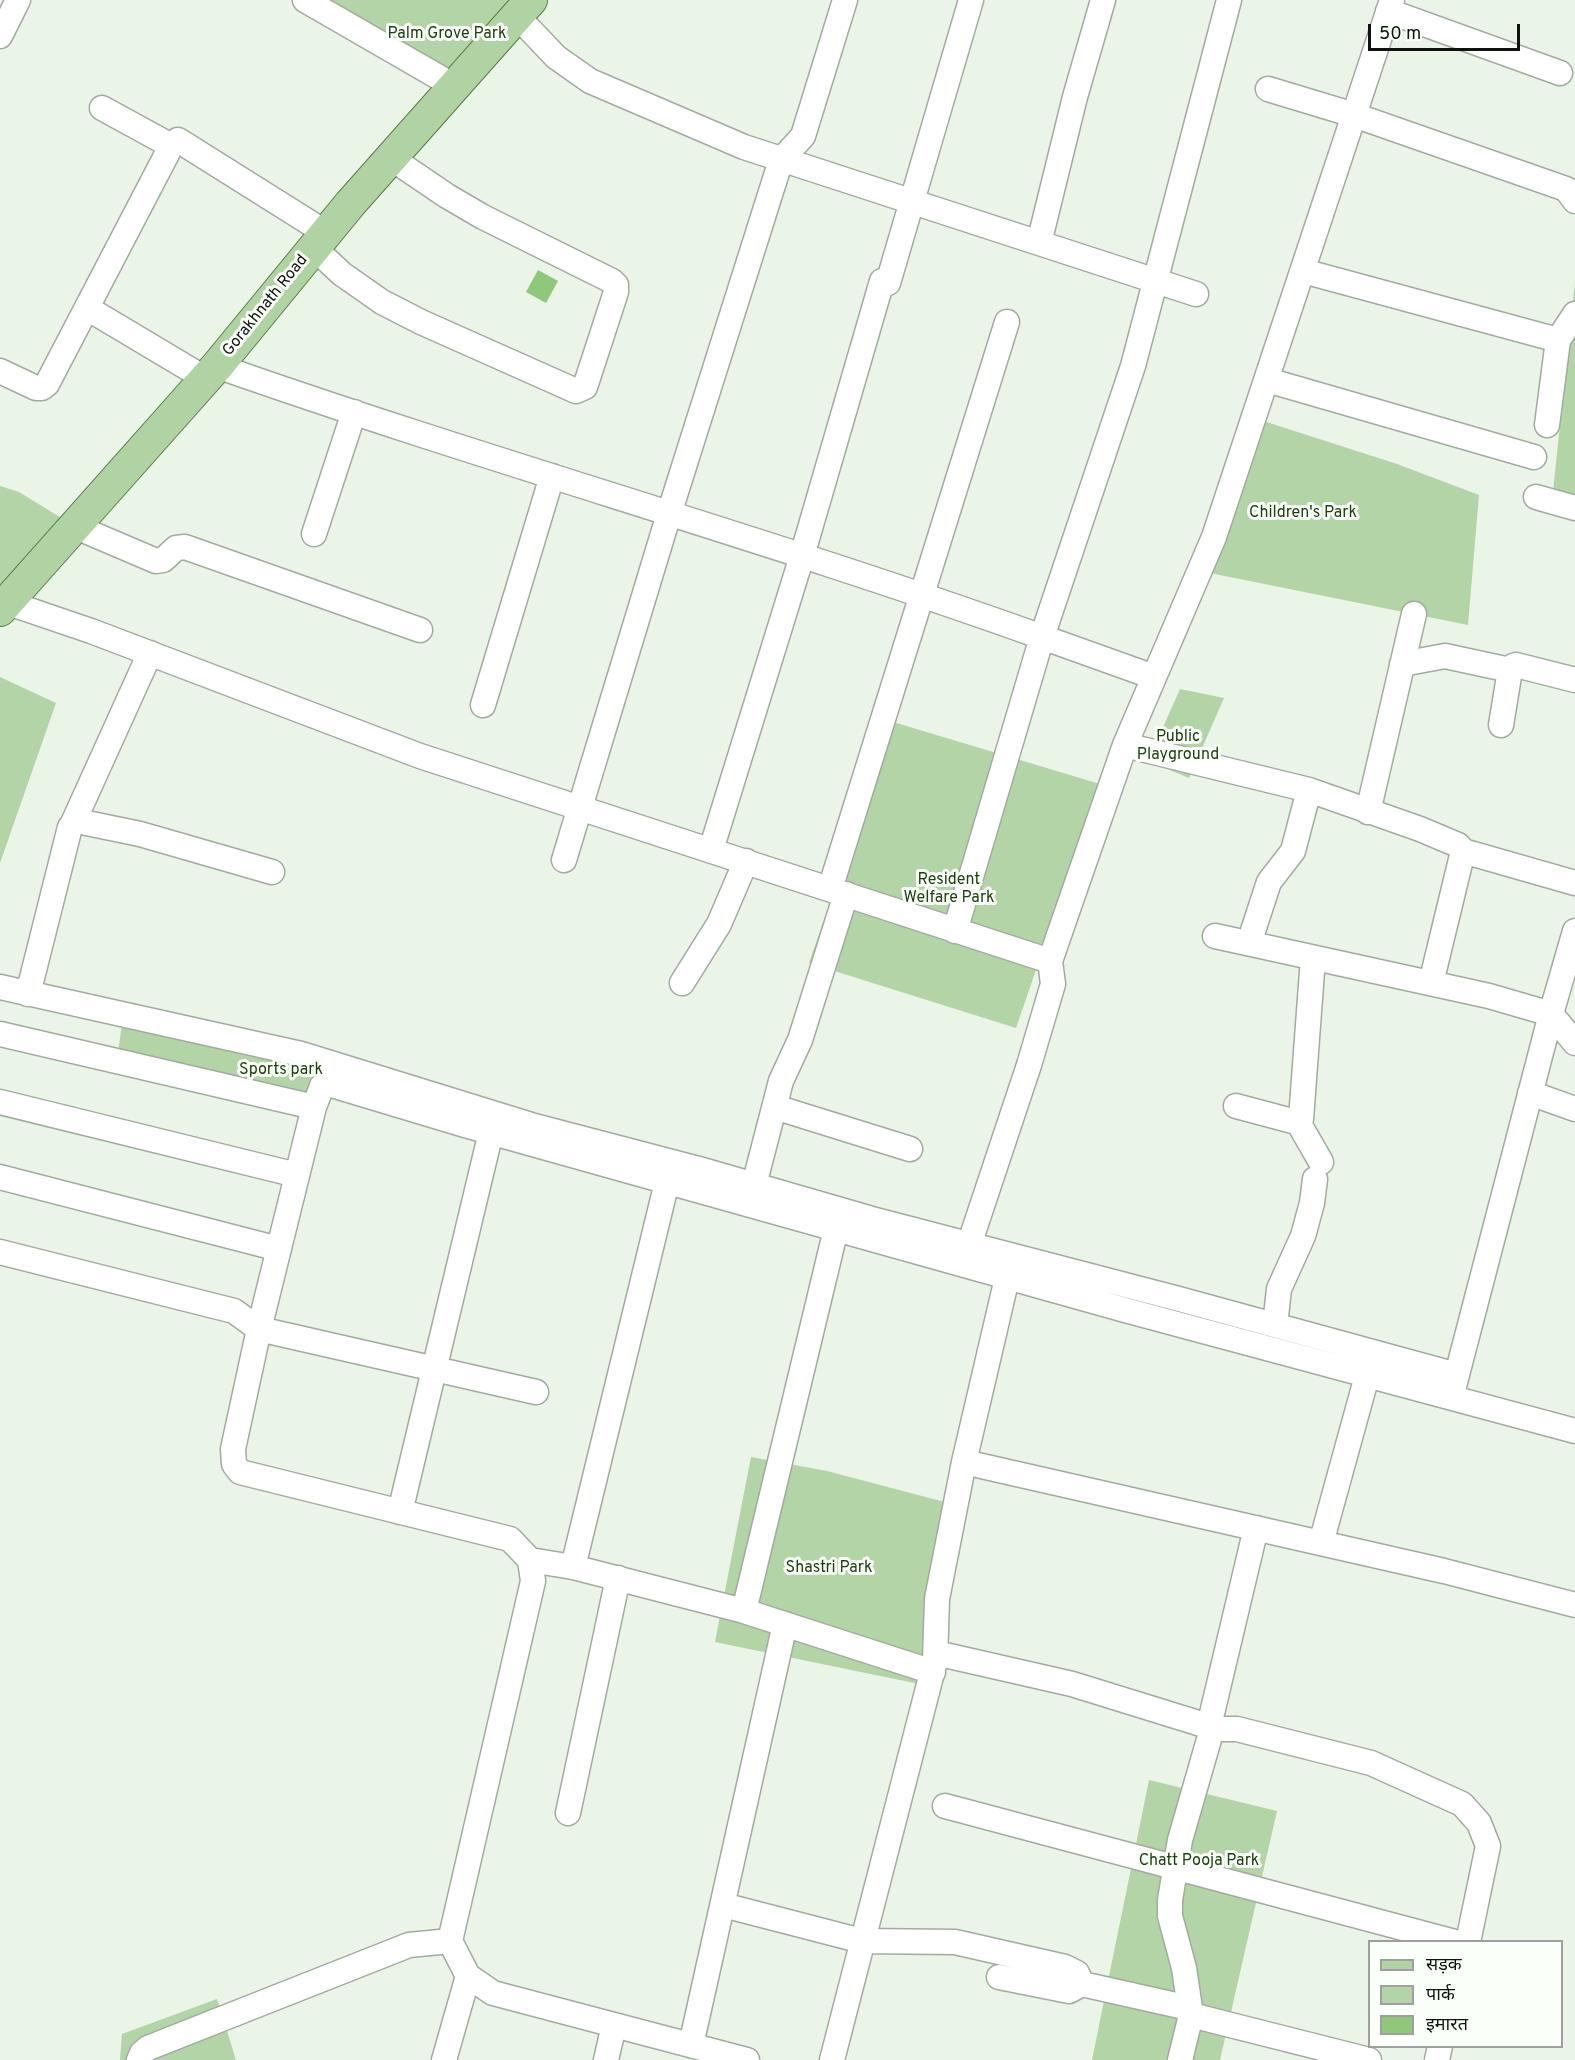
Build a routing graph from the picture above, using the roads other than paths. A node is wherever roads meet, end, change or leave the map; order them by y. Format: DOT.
graph roads {
  1 [pos="18,0"];
  2 [pos="305,0"];
  3 [pos="845,0"];
  4 [pos="971,0"];
  5 [pos="1103,0"];
  6 [pos="1229,0"];
  7 [pos="1390,6"];
  8 [pos="524,8"];
  9 [pos="0,36"];
  10 [pos="1560,73"];
  11 [pos="454,86"];
  12 [pos="1268,89"];
  13 [pos="102,108"];
  14 [pos="1354,115"];
  15 [pos="178,140"];
  16 [pos="391,158"];
  17 [pos="782,159"];
  18 [pos="1575,201"];
  19 [pos="912,202"];
  20 [pos="320,240"];
  21 [pos="1039,243"];
  22 [pos="1303,271"];
  23 [pos="1157,281"];
  24 [pos="1196,294"];
  25 [pos="87,308"];
  26 [pos="1575,314"];
  27 [pos="1007,322"];
  28 [pos="1558,340"];
  29 [pos="0,371"];
  30 [pos="211,372"];
  31 [pos="1267,380"];
  32 [pos="354,412"];
  33 [pos="1547,425"];
  34 [pos="1534,457"];
  35 [pos="552,476"];
  36 [pos="1536,497"];
  37 [pos="1575,508"];
  38 [pos="669,514"];
  39 [pos="74,526"];
  40 [pos="314,534"];
  41 [pos="802,556"];
  42 [pos="921,593"];
  43 [pos="2,604"];
  44 [pos="1414,614"];
  45 [pos="420,630"];
  46 [pos="1042,637"];
  47 [pos="150,653"];
  48 [pos="1402,664"];
  49 [pos="1510,670"];
  50 [pos="1154,677"];
  51 [pos="1575,680"];
  52 [pos="483,705"];
  53 [pos="1502,725"];
  54 [pos="1125,745"];
  55 [pos="1309,790"];
  56 [pos="578,807"];
  57 [pos="1368,812"];
  58 [pos="73,823"];
  59 [pos="711,850"];
  60 [pos="1463,851"];
  61 [pos="564,860"];
  62 [pos="746,861"];
  63 [pos="272,872"];
  64 [pos="1575,884"];
  65 [pos="838,892"];
  66 [pos="955,930"];
  67 [pos="1575,931"];
  68 [pos="1215,936"];
  69 [pos="1249,943"];
  70 [pos="1313,958"];
  71 [pos="1050,961"];
  72 [pos="682,983"];
  73 [pos="1431,983"];
  74 [pos="0,987"];
  75 [pos="28,994"];
  76 [pos="1551,1014"];
  77 [pos="0,1034"];
  78 [pos="1575,1043"];
  79 [pos="1543,1046"];
  80 [pos="1575,1052"];
  81 [pos="1530,1094"];
  82 [pos="0,1102"];
  83 [pos="1236,1106"];
  84 [pos="314,1107"];
  85 [pos="774,1107"];
  86 [pos="1575,1109"];
  87 [pos="1298,1122"];
  88 [pos="491,1132"];
  89 [pos="910,1149"];
  90 [pos="297,1175"];
  91 [pos="0,1177"];
  92 [pos="667,1182"];
  93 [pos="754,1185"];
  94 [pos="836,1229"];
  95 [pos="969,1245"];
  96 [pos="279,1249"];
  97 [pos="0,1252"];
  98 [pos="1010,1266"];
  99 [pos="1275,1325"];
  100 [pos="259,1329"];
  101 [pos="435,1368"];
  102 [pos="1457,1375"];
  103 [pos="1367,1376"];
  104 [pos="536,1392"];
  105 [pos="1451,1398"];
  106 [pos="1575,1431"];
  107 [pos="964,1462"];
  108 [pos="400,1512"];
  109 [pos="1256,1528"];
  110 [pos="1321,1543"];
  111 [pos="530,1560"];
  112 [pos="573,1567"];
  113 [pos="618,1578"];
  114 [pos="1575,1605"];
  115 [pos="744,1611"];
  116 [pos="785,1624"];
  117 [pos="934,1662"];
  118 [pos="1210,1727"];
  119 [pos="945,1806"];
  120 [pos="567,1813"];
  121 [pos="1175,1868"];
  122 [pos="723,1905"];
  123 [pos="1451,1940"];
  124 [pos="1468,1940"];
  125 [pos="450,1941"];
  126 [pos="862,1941"];
  127 [pos="468,1976"];
  128 [pos="999,1977"];
  129 [pos="1082,1984"];
  130 [pos="1190,2012"];
  131 [pos="614,2025"];
  132 [pos="692,2045"];
  133 [pos="140,2060"];
  134 [pos="444,2060"];
  135 [pos="606,2060"];
  136 [pos="747,2060"];
  137 [pos="832,2060"];
  138 [pos="1180,2060"];
  139 [pos="1369,2060"];
  1 -- 9 [label="street"];
  2 -- 11 [label="street"];
  3 -- 17 [label="street"];
  4 -- 19 [label="street"];
  5 -- 21 [label="street"];
  6 -- 23 [label="street"];
  7 -- 10 [label="street"];
  7 -- 14 [label="street"];
  8 -- 11 [label="main road, Gorakhnath Road"];
  8 -- 17 [label="street"];
  11 -- 16 [label="main road, Gorakhnath Road"];
  12 -- 14 [label="street"];
  13 -- 25 [label="street"];
  14 -- 18 [label="street"];
  14 -- 22 [label="street"];
  15 -- 20 [label="street"];
  16 -- 20 [label="main road, Gorakhnath Road"];
  16 -- 20 [label="street"];
  17 -- 19 [label="street"];
  17 -- 38 [label="street"];
  19 -- 21 [label="street"];
  19 -- 41 [label="street"];
  20 -- 30 [label="main road, Gorakhnath Road"];
  21 -- 23 [label="street"];
  22 -- 28 [label="street"];
  22 -- 31 [label="street"];
  23 -- 24 [label="street"];
  23 -- 46 [label="street"];
  25 -- 29 [label="street"];
  25 -- 30 [label="street"];
  26 -- 28 [label="street"];
  27 -- 42 [label="street"];
  28 -- 33 [label="street"];
  30 -- 32 [label="street"];
  30 -- 39 [label="main road, Gorakhnath Road"];
  31 -- 34 [label="street"];
  31 -- 50 [label="street"];
  32 -- 35 [label="street"];
  32 -- 40 [label="street"];
  35 -- 38 [label="street"];
  35 -- 52 [label="street"];
  36 -- 37 [label="street"];
  38 -- 41 [label="street"];
  38 -- 56 [label="street"];
  39 -- 43 [label="main road, Gorakhnath Road"];
  39 -- 45 [label="street"];
  41 -- 42 [label="street"];
  41 -- 59 [label="street"];
  42 -- 46 [label="street"];
  42 -- 65 [label="street"];
  43 -- 47 [label="street"];
  44 -- 48 [label="street"];
  46 -- 50 [label="street"];
  46 -- 66 [label="street"];
  47 -- 56 [label="street"];
  47 -- 58 [label="street"];
  48 -- 49 [label="street"];
  48 -- 57 [label="street"];
  49 -- 51 [label="street"];
  49 -- 53 [label="street"];
  50 -- 54 [label="street"];
  54 -- 55 [label="street"];
  54 -- 71 [label="street"];
  55 -- 57 [label="street"];
  55 -- 69 [label="street"];
  56 -- 59 [label="street"];
  56 -- 61 [label="street"];
  57 -- 60 [label="street"];
  58 -- 63 [label="street"];
  58 -- 75 [label="street"];
  59 -- 62 [label="street"];
  60 -- 64 [label="street"];
  60 -- 73 [label="street"];
  62 -- 65 [label="street"];
  62 -- 72 [label="street"];
  65 -- 66 [label="street"];
  65 -- 85 [label="street"];
  66 -- 71 [label="street"];
  67 -- 76 [label="street"];
  68 -- 69 [label="street"];
  69 -- 70 [label="street"];
  70 -- 73 [label="street"];
  70 -- 87 [label="street"];
  71 -- 95 [label="street"];
  73 -- 76 [label="street"];
  74 -- 75 [label="street"];
  75 -- 93 [label="street"];
  76 -- 78 [label="street"];
  76 -- 79 [label="street"];
  77 -- 84 [label="street"];
  79 -- 80 [label="street"];
  79 -- 81 [label="street"];
  81 -- 86 [label="street"];
  81 -- 102 [label="street"];
  82 -- 90 [label="street"];
  83 -- 87 [label="street"];
  84 -- 88 [label="street"];
  84 -- 90 [label="street"];
  85 -- 89 [label="street"];
  85 -- 93 [label="street"];
  87 -- 99 [label="street"];
  88 -- 92 [label="street"];
  88 -- 101 [label="street"];
  90 -- 96 [label="street"];
  91 -- 96 [label="street"];
  92 -- 94 [label="street"];
  92 -- 112 [label="street"];
  93 -- 95 [label="street"];
  94 -- 98 [label="street"];
  94 -- 115 [label="street"];
  95 -- 98 [label="street"];
  96 -- 100 [label="street"];
  97 -- 100 [label="street"];
  98 -- 99 [label="street"];
  98 -- 103 [label="street"];
  98 -- 107 [label="street"];
  99 -- 102 [label="street"];
  100 -- 101 [label="street"];
  100 -- 108 [label="street"];
  101 -- 104 [label="street"];
  101 -- 108 [label="street"];
  102 -- 105 [label="street"];
  103 -- 105 [label="street"];
  103 -- 110 [label="street"];
  105 -- 106 [label="street"];
  107 -- 109 [label="street"];
  107 -- 117 [label="street"];
  108 -- 111 [label="street"];
  109 -- 110 [label="street"];
  109 -- 118 [label="street"];
  110 -- 114 [label="street"];
  111 -- 112 [label="street"];
  111 -- 125 [label="street"];
  112 -- 113 [label="street"];
  113 -- 115 [label="street"];
  113 -- 120 [label="street"];
  115 -- 116 [label="street"];
  116 -- 117 [label="street"];
  116 -- 122 [label="street"];
  117 -- 118 [label="street"];
  117 -- 126 [label="street"];
  118 -- 121 [label="street"];
  118 -- 124 [label="street"];
  119 -- 121 [label="street"];
  121 -- 123 [label="street"];
  121 -- 130 [label="street"];
  122 -- 126 [label="street"];
  122 -- 132 [label="street"];
  125 -- 127 [label="street"];
  125 -- 133 [label="street"];
  126 -- 129 [label="street"];
  126 -- 137 [label="street"];
  127 -- 131 [label="street"];
  127 -- 134 [label="street"];
  128 -- 129 [label="street"];
  129 -- 130 [label="street"];
  130 -- 138 [label="street"];
  130 -- 139 [label="street"];
  131 -- 132 [label="street"];
  131 -- 135 [label="street"];
  132 -- 136 [label="street"];
}
